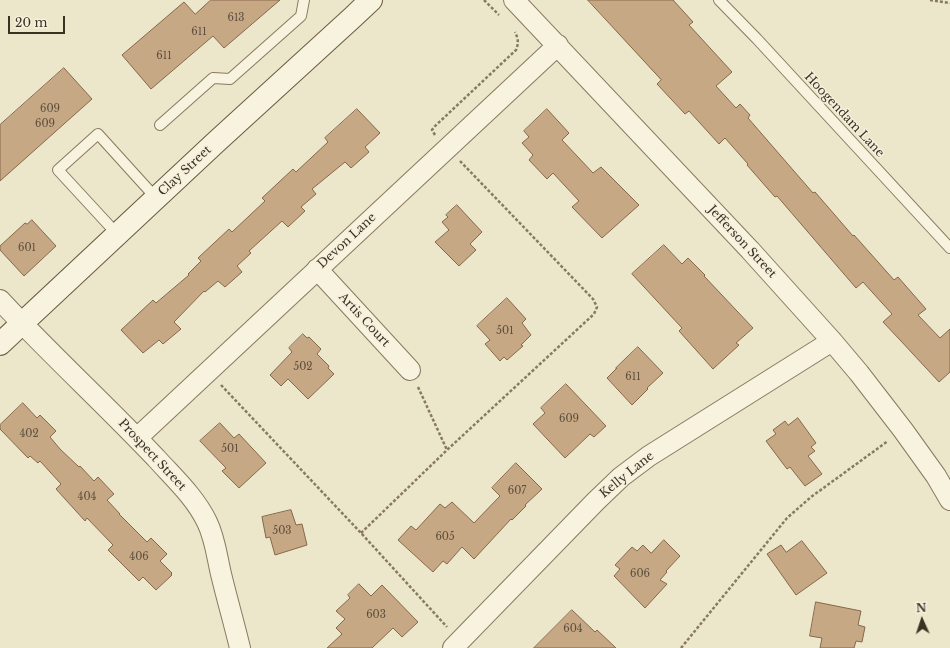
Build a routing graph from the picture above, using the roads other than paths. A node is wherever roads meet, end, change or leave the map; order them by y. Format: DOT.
graph roads {
  1 [pos="304,0"];
  2 [pos="371,0"];
  3 [pos="514,0"];
  4 [pos="719,0"];
  5 [pos="558,45"];
  6 [pos="160,125"];
  7 [pos="156,198"];
  8 [pos="117,234"];
  9 [pos="950,248"];
  10 [pos="317,269"];
  11 [pos="0,300"];
  12 [pos="22,323"];
  13 [pos="832,341"];
  14 [pos="0,344"];
  15 [pos="410,370"];
  16 [pos="137,438"];
  17 [pos="950,500"];
  18 [pos="458,643"];
  19 [pos="240,648"];
  1 -- 6 [label="lane"];
  2 -- 7 [label="street, Clay Street"];
  3 -- 5 [label="street, Jefferson Street"];
  4 -- 9 [label="lane, Hoogendam Lane"];
  5 -- 10 [label="street, Devon Lane"];
  5 -- 13 [label="street, Jefferson Street"];
  7 -- 8 [label="street, Clay Street"];
  7 -- 8 [label="lane"];
  8 -- 12 [label="street, Clay Street"];
  10 -- 15 [label="street, Artis Court"];
  10 -- 16 [label="street, Devon Lane"];
  11 -- 12 [label="street, Prospect Street"];
  12 -- 14 [label="street, Clay Street"];
  12 -- 16 [label="street, Prospect Street"];
  13 -- 17 [label="street, Jefferson Street"];
  13 -- 18 [label="street, Kelly Lane"];
  16 -- 19 [label="street, Prospect Street"];
}
